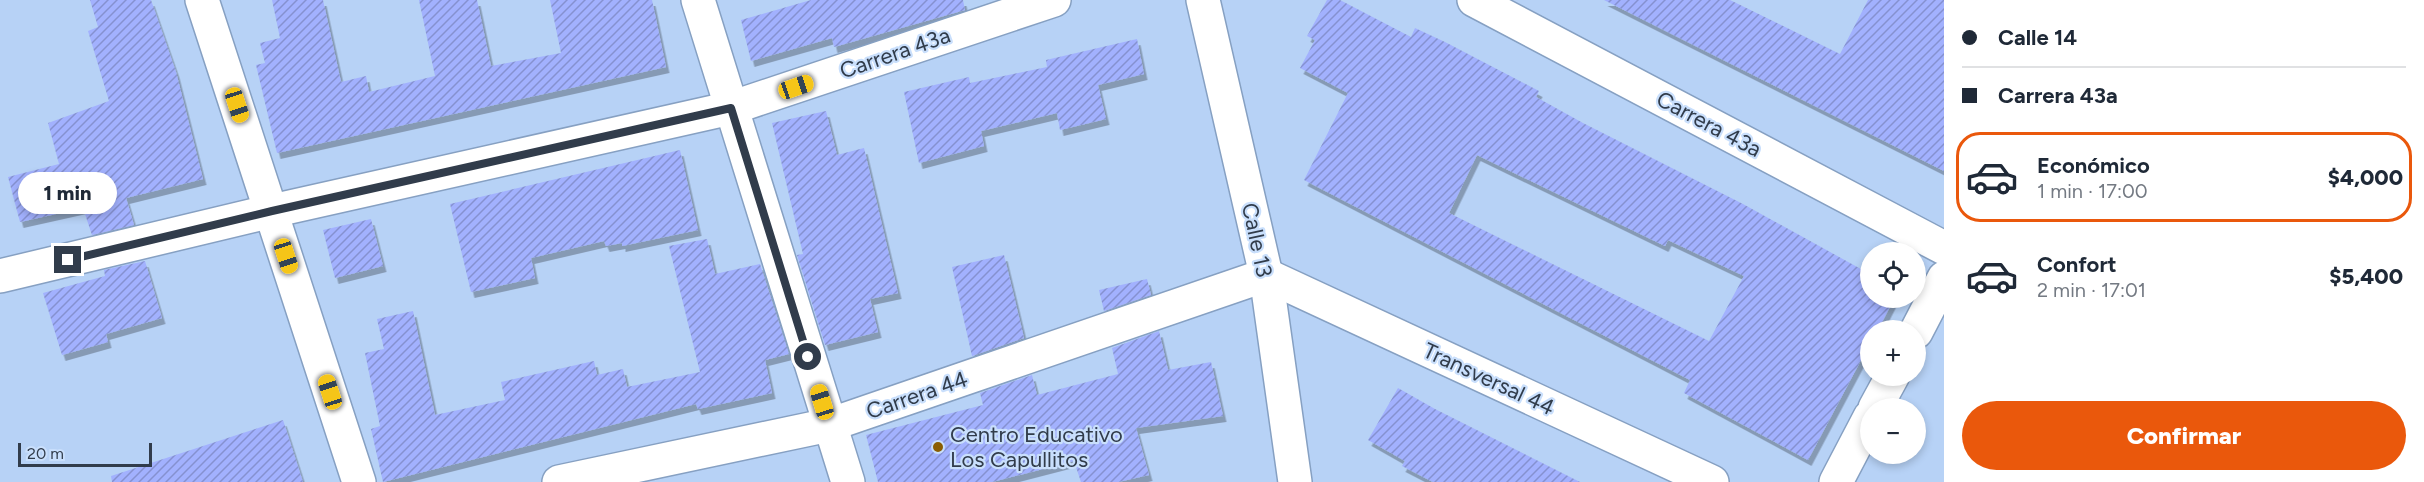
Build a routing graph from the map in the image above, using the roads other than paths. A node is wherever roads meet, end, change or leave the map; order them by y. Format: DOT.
graph roads {
  1 [pos="202,0"];
  2 [pos="698,0"];
  3 [pos="1054,0"];
  4 [pos="1203,0"];
  5 [pos="1474,0"];
  6 [pos="731,108"];
  7 [pos="272,211"];
  8 [pos="1944,248"];
  9 [pos="1266,275"];
  10 [pos="0,276"];
  11 [pos="1944,278"];
  12 [pos="1922,320"];
  13 [pos="830,425"];
  14 [pos="1860,436"];
  15 [pos="359,482"];
  16 [pos="559,482"];
  17 [pos="848,482"];
  18 [pos="1295,482"];
  19 [pos="1712,482"];
  20 [pos="1836,482"];
  1 -- 7 [label="street"];
  2 -- 6 [label="street"];
  3 -- 6 [label="street, Carrera 43a"];
  4 -- 9 [label="street, Calle 13"];
  5 -- 8 [label="street, Carrera 43a"];
  6 -- 7 [label="street, Carrera 43a"];
  6 -- 13 [label="street"];
  7 -- 10 [label="street, Carrera 43a"];
  7 -- 15 [label="street"];
  9 -- 13 [label="street, Carrera 44"];
  9 -- 18 [label="street, Calle 13"];
  9 -- 19 [label="street, Transversal 44"];
  11 -- 12 [label="street"];
  13 -- 16 [label="street, Carrera 44"];
  13 -- 17 [label="street"];
  14 -- 20 [label="street"];
}
